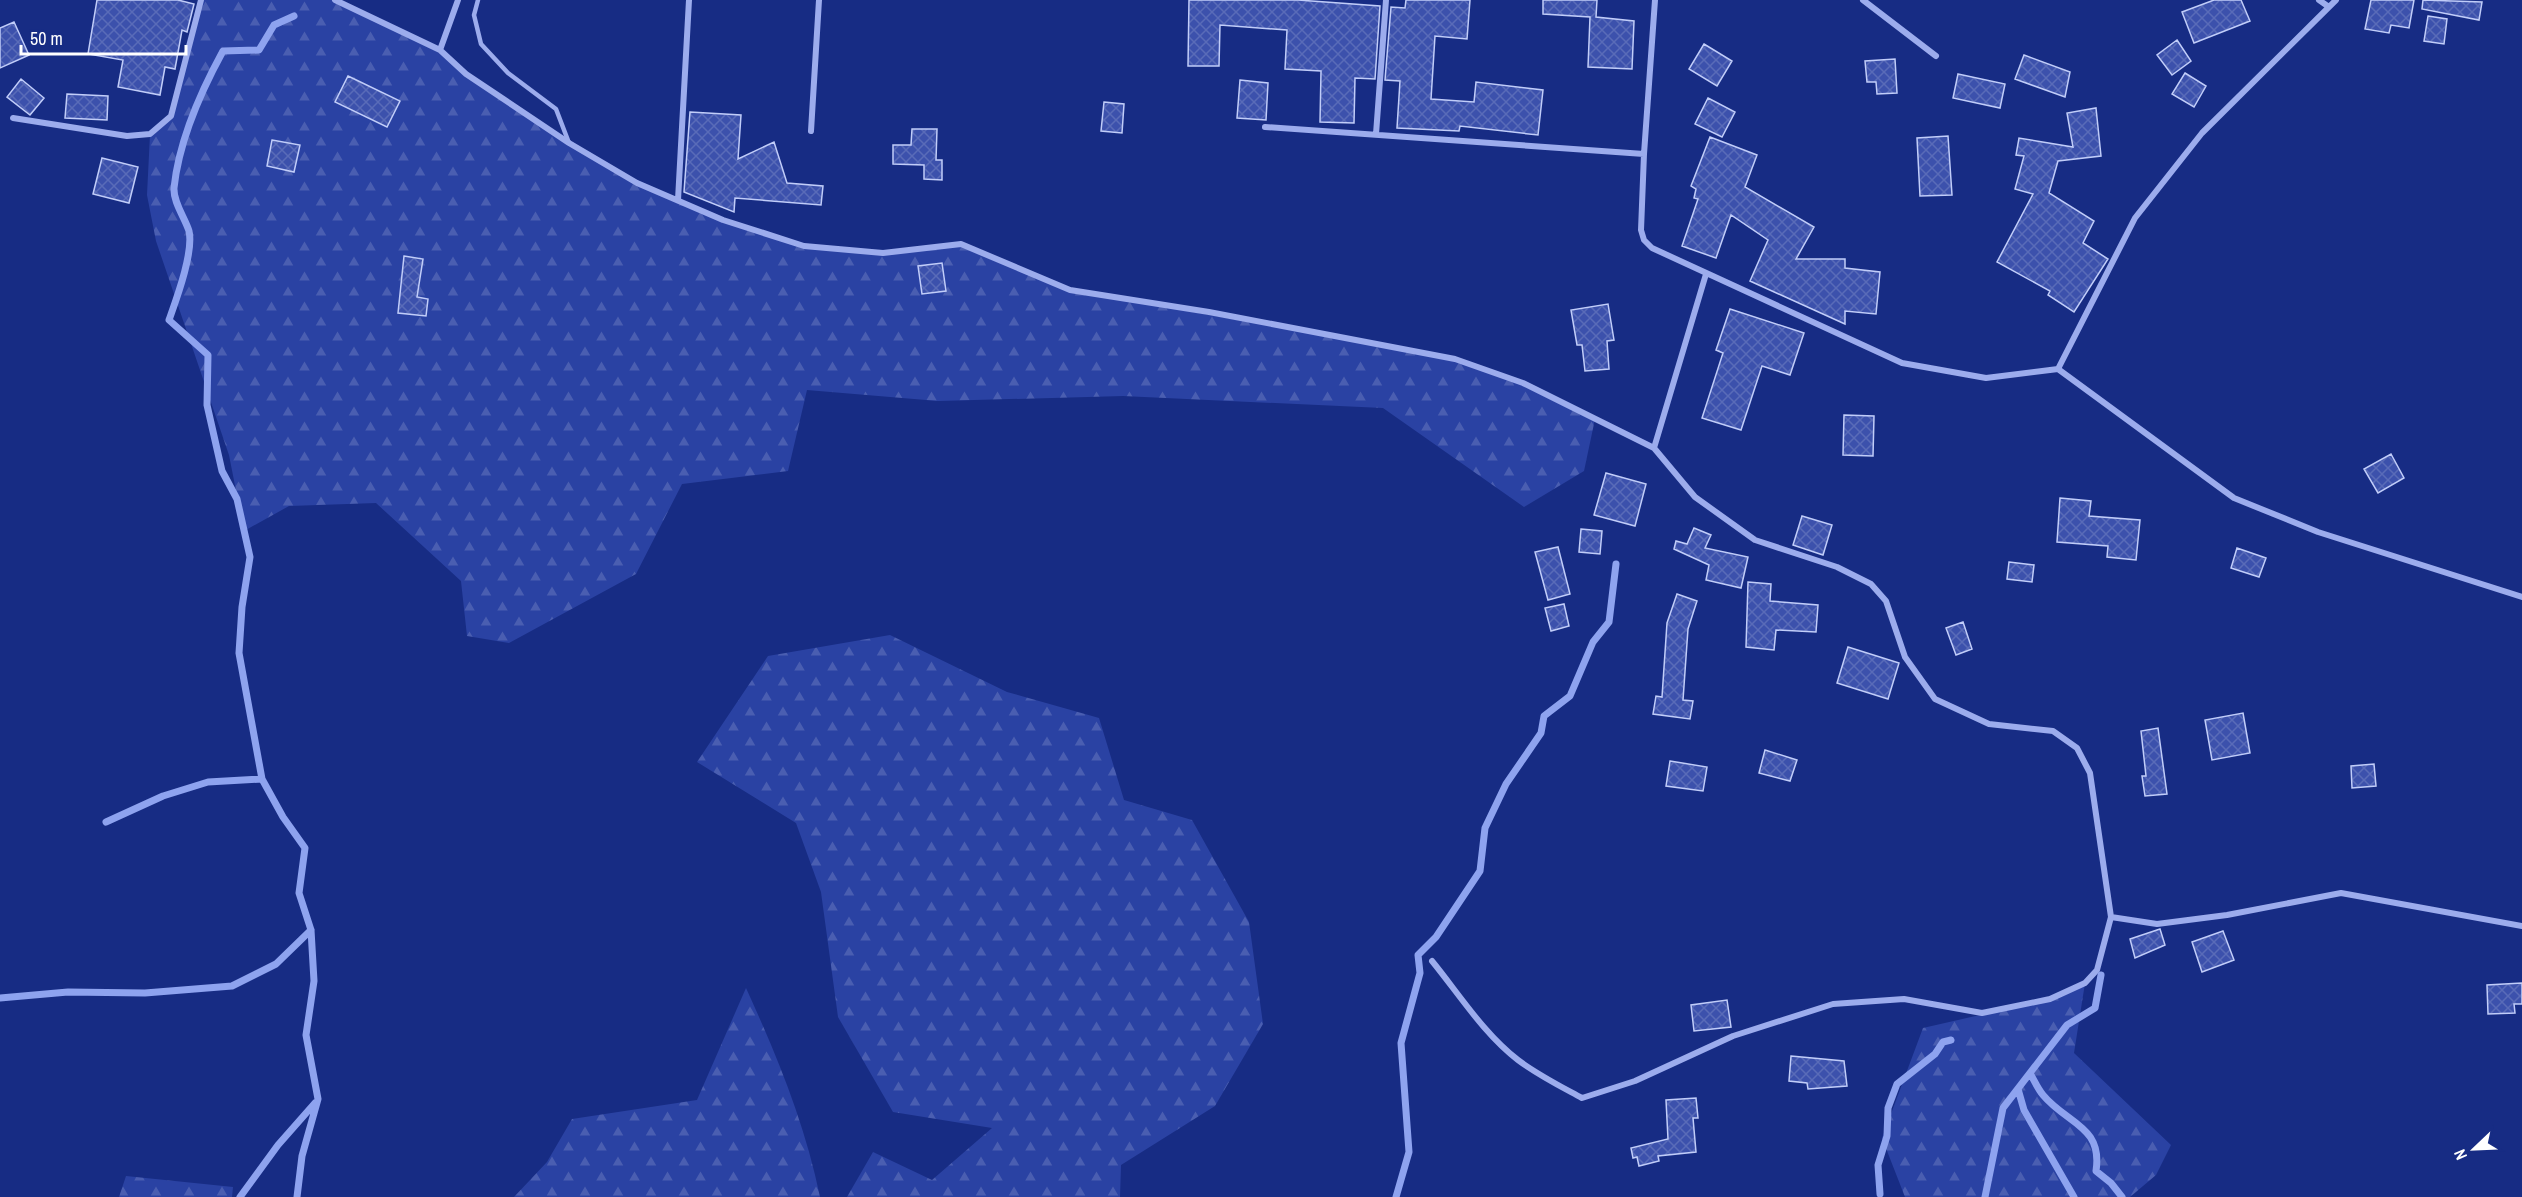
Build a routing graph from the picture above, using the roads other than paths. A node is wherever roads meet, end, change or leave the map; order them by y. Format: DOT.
graph roads {
  1 [pos="201,0"];
  2 [pos="335,0"];
  3 [pos="458,0"];
  4 [pos="478,0"];
  5 [pos="689,0"];
  6 [pos="819,0"];
  7 [pos="1386,0"];
  8 [pos="1655,0"];
  9 [pos="1863,0"];
  10 [pos="2319,0"];
  11 [pos="2336,0"];
  12 [pos="2329,7"];
  13 [pos="440,50"];
  14 [pos="1936,56"];
  15 [pos="13,118"];
  16 [pos="1264,127"];
  17 [pos="812,131"];
  18 [pos="1376,134"];
  19 [pos="569,143"];
  20 [pos="1644,154"];
  21 [pos="678,200"];
  22 [pos="1706,274"];
  23 [pos="2058,369"];
  24 [pos="1654,448"];
  25 [pos="2522,597"];
  26 [pos="2111,917"];
  27 [pos="2522,926"];
  28 [pos="1432,961"];
  1 -- 15 [label="street"];
  2 -- 13 [label="street"];
  3 -- 13 [label="street"];
  4 -- 19 [label="lane"];
  5 -- 21 [label="street"];
  6 -- 17 [label="street"];
  7 -- 18 [label="street"];
  8 -- 20 [label="street"];
  9 -- 14 [label="street"];
  10 -- 12 [label="street"];
  11 -- 12 [label="street"];
  12 -- 23 [label="street"];
  13 -- 19 [label="street"];
  16 -- 18 [label="street"];
  18 -- 20 [label="street"];
  19 -- 21 [label="street"];
  20 -- 22 [label="street"];
  21 -- 24 [label="street"];
  22 -- 23 [label="street"];
  22 -- 24 [label="street"];
  23 -- 25 [label="street"];
  24 -- 26 [label="street"];
  26 -- 27 [label="street"];
  26 -- 28 [label="street"];
}
